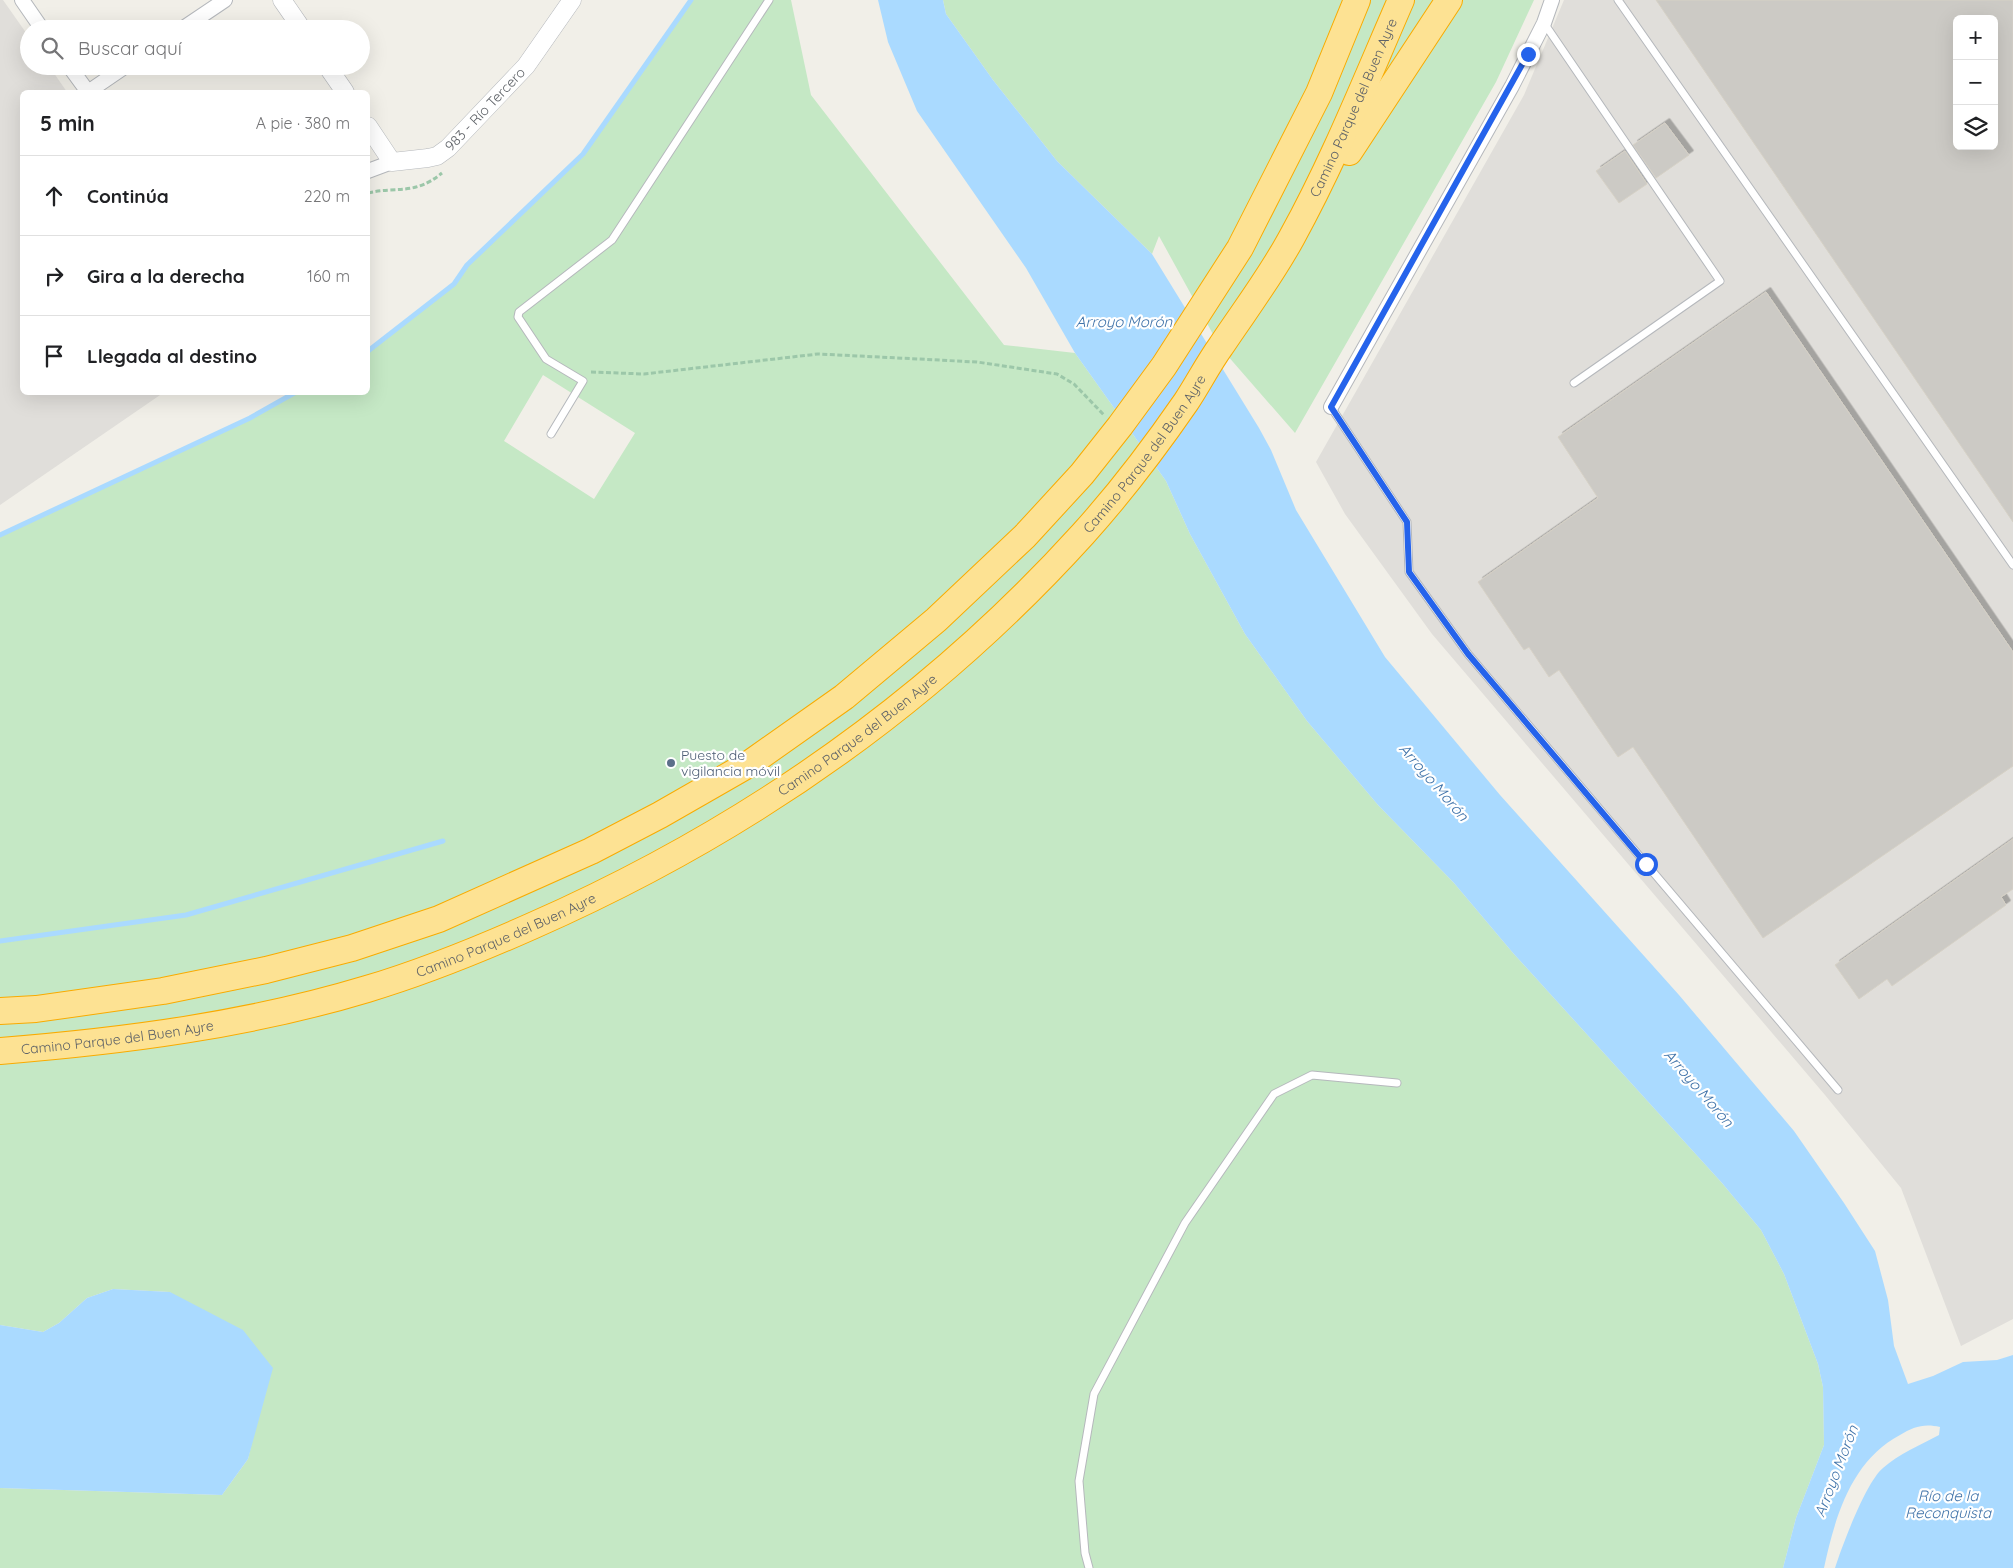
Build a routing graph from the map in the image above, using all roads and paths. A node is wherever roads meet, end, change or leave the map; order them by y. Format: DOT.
graph roads {
  1 [pos="22,0"];
  2 [pos="224,0"];
  3 [pos="282,0"];
  4 [pos="572,0"];
  5 [pos="769,0"];
  6 [pos="1357,0"];
  7 [pos="1401,0"];
  8 [pos="1449,0"];
  9 [pos="1552,0"];
  10 [pos="1618,0"];
  11 [pos="36,20"];
  12 [pos="195,20"];
  13 [pos="296,20"];
  14 [pos="1544,23"];
  15 [pos="76,75"];
  16 [pos="113,75"];
  17 [pos="333,75"];
  18 [pos="87,90"];
  19 [pos="91,90"];
  20 [pos="344,90"];
  21 [pos="370,129"];
  22 [pos="392,162"];
  23 [pos="370,169"];
  24 [pos="1293,236"];
  25 [pos="563,370"];
  26 [pos="1574,383"];
  27 [pos="1331,407"];
  28 [pos="1121,424"];
  29 [pos="551,434"];
  30 [pos="2013,565"];
  31 [pos="0,1011"];
  32 [pos="0,1051"];
  33 [pos="1398,1083"];
  34 [pos="1838,1090"];
  35 [pos="1089,1568"];
  1 -- 11 [label="street"];
  2 -- 12 [label="street"];
  3 -- 13 [label="street"];
  4 -- 22 [label="street, 983 - Río Tercero"];
  5 -- 25 [label="lane"];
  6 -- 28 [label="highway"];
  7 -- 24 [label="highway, Camino Parque del Buen Ayre"];
  8 -- 24 [label="highway"];
  9 -- 14 [label="street"];
  10 -- 30 [label="lane"];
  14 -- 26 [label="lane"];
  14 -- 27 [label="street"];
  15 -- 18 [label="street"];
  16 -- 19 [label="street"];
  17 -- 20 [label="street"];
  21 -- 22 [label="street"];
  22 -- 23 [label="street, 983 - Río Tercero"];
  24 -- 32 [label="highway, Camino Parque del Buen Ayre"];
  25 -- 28 [label="path"];
  25 -- 29 [label="lane"];
  27 -- 34 [label="lane"];
  28 -- 31 [label="highway"];
  33 -- 35 [label="lane"];
}
